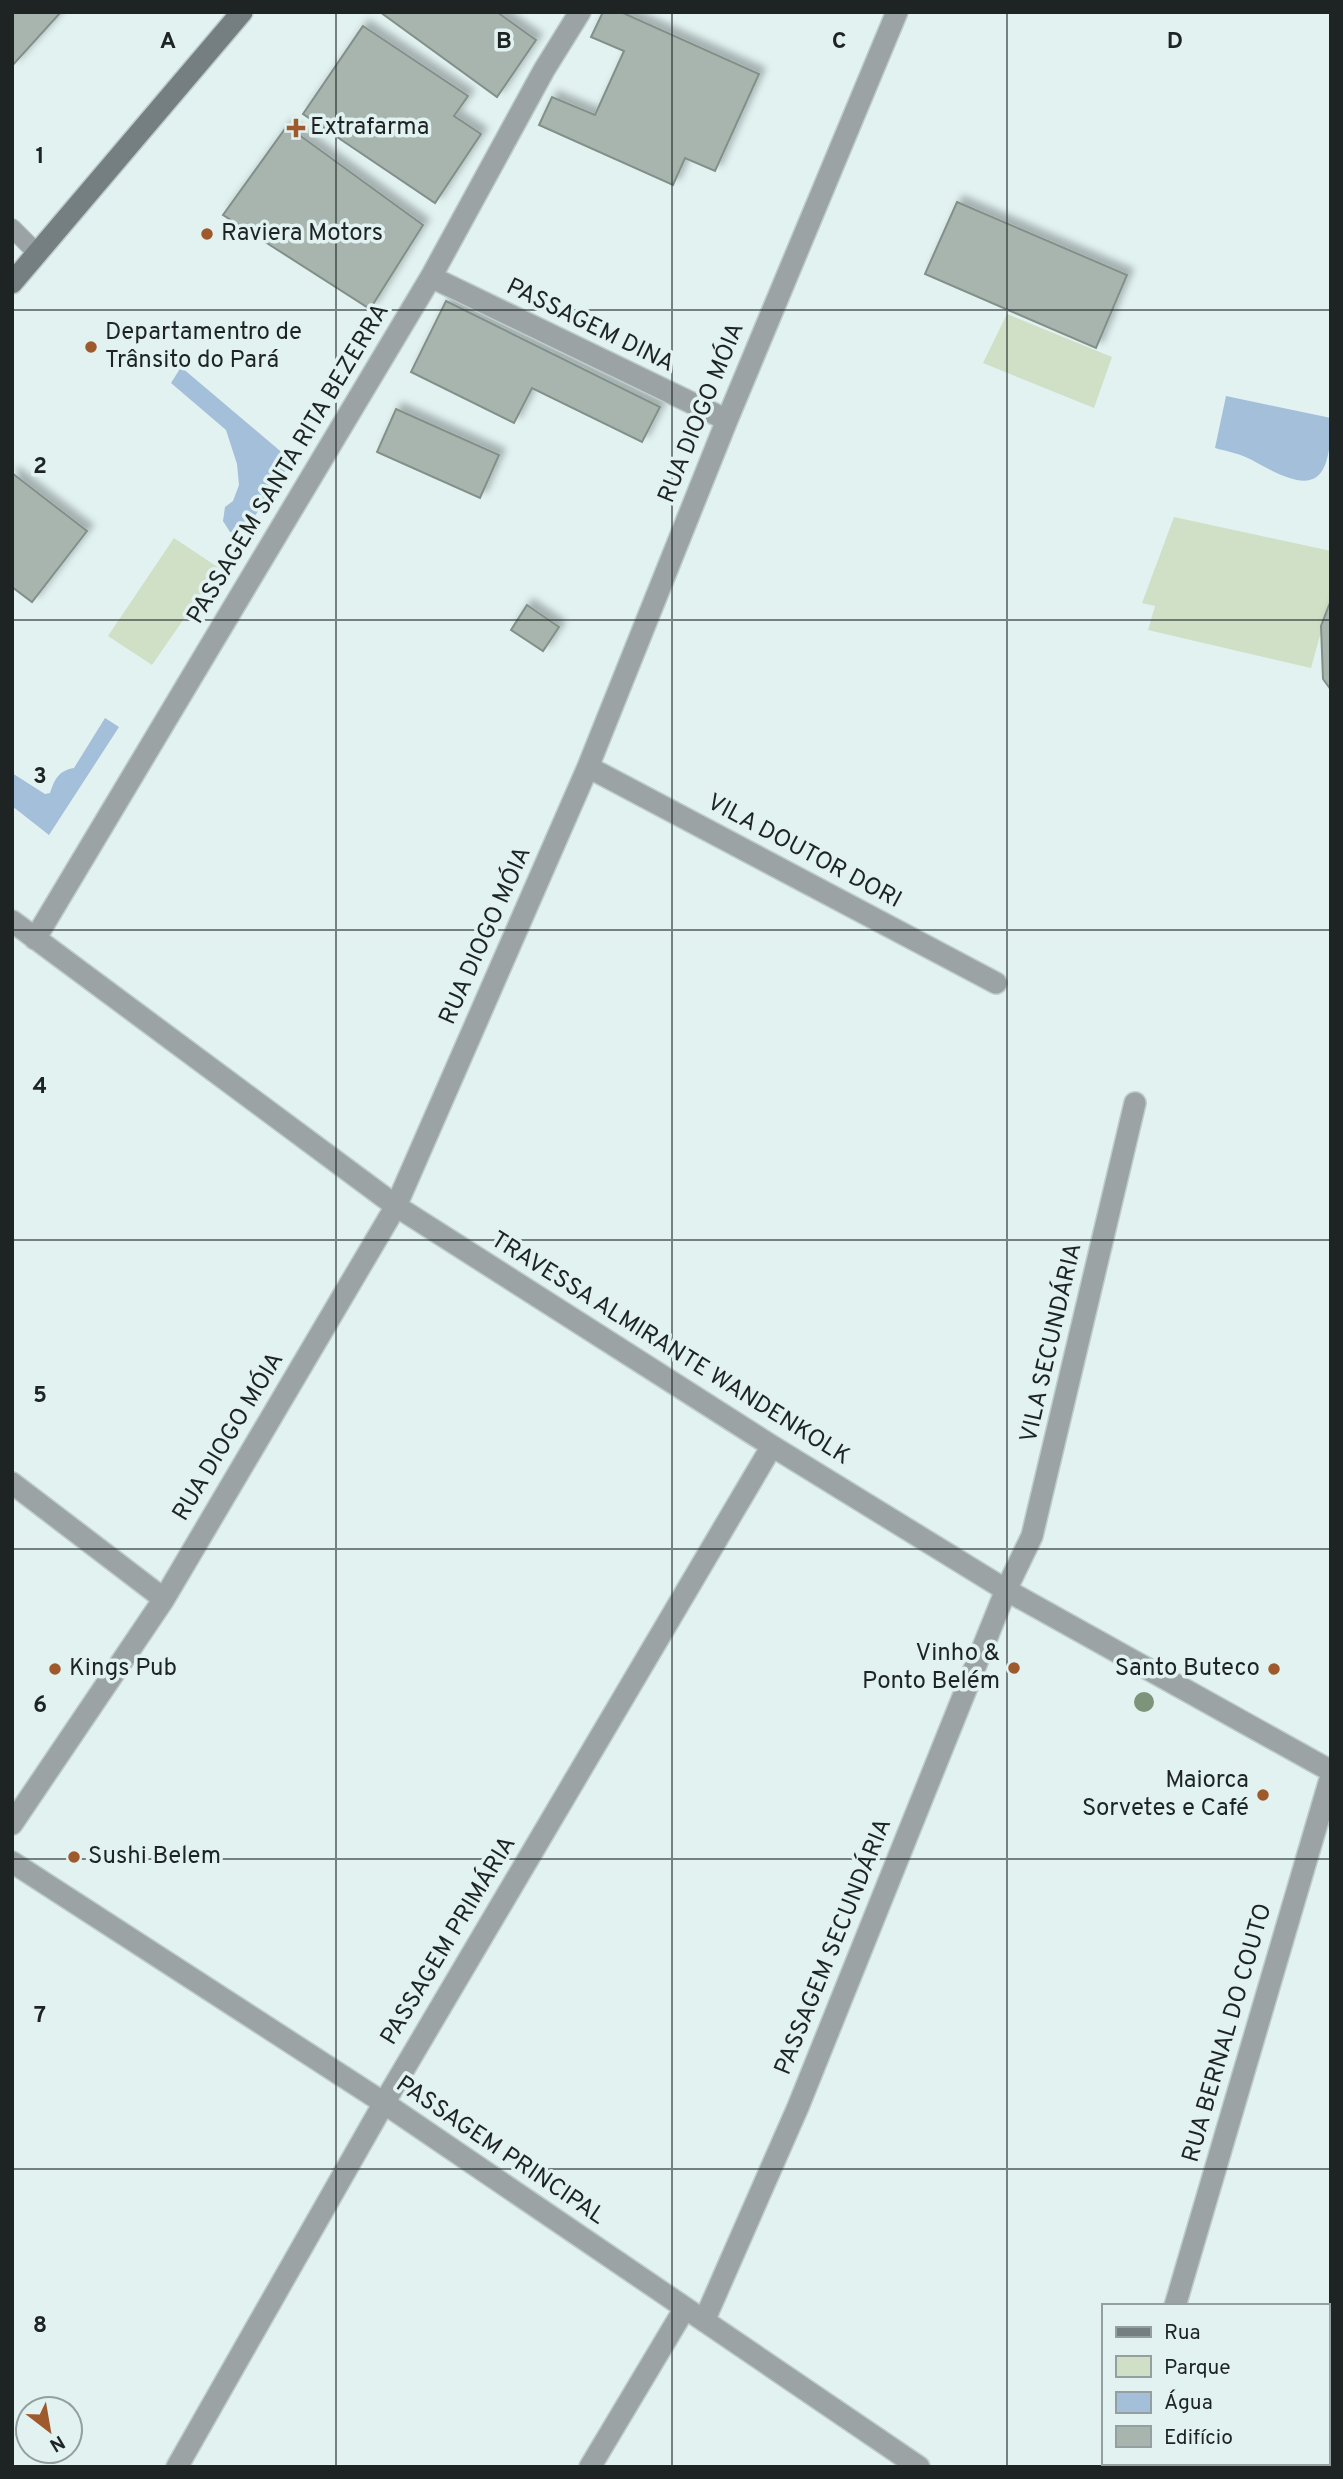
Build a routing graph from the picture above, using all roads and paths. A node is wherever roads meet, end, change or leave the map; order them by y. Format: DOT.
graph roads {
  1 [pos="242,12"];
  2 [pos="580,12"];
  3 [pos="897,12"];
  4 [pos="12,228"];
  5 [pos="38,254"];
  6 [pos="431,277"];
  7 [pos="12,283"];
  8 [pos="727,420"];
  9 [pos="588,767"];
  10 [pos="12,921"];
  11 [pos="35,939"];
  12 [pos="996,983"];
  13 [pos="1135,1103"];
  14 [pos="396,1206"];
  15 [pos="772,1446"];
  16 [pos="12,1483"];
  17 [pos="1006,1590"];
  18 [pos="164,1599"];
  19 [pos="1331,1774"];
  20 [pos="12,1824"];
  21 [pos="12,1862"];
  22 [pos="384,2104"];
  23 [pos="1176,2304"];
  24 [pos="685,2308"];
  25 [pos="704,2321"];
  26 [pos="177,2467"];
  27 [pos="590,2467"];
  28 [pos="919,2467"];
  1 -- 5 [label="main road"];
  2 -- 6 [label="street, PASSAGEM SANTA RITA BEZERRA"];
  3 -- 8 [label="street, RUA DIOGO MÓIA"];
  4 -- 5 [label="lane"];
  5 -- 7 [label="main road"];
  6 -- 8 [label="street, PASSAGEM DINA"];
  6 -- 11 [label="street, PASSAGEM SANTA RITA BEZERRA"];
  8 -- 9 [label="street, RUA DIOGO MÓIA"];
  9 -- 12 [label="street, VILA DOUTOR DORI"];
  9 -- 14 [label="street, RUA DIOGO MÓIA"];
  10 -- 11 [label="street, TRAVESSA ALMIRANTE WANDENKOLK"];
  11 -- 14 [label="street, TRAVESSA ALMIRANTE WANDENKOLK"];
  13 -- 17 [label="street, VILA SECUNDÁRIA"];
  14 -- 15 [label="street, TRAVESSA ALMIRANTE WANDENKOLK"];
  14 -- 18 [label="street, RUA DIOGO MÓIA"];
  15 -- 17 [label="street, TRAVESSA ALMIRANTE WANDENKOLK"];
  15 -- 22 [label="street, PASSAGEM PRIMÁRIA"];
  16 -- 18 [label="street"];
  17 -- 19 [label="street, TRAVESSA ALMIRANTE WANDENKOLK"];
  17 -- 25 [label="street, PASSAGEM SECUNDÁRIA"];
  18 -- 20 [label="street, RUA DIOGO MÓIA"];
  19 -- 23 [label="street, RUA BERNAL DO COUTO"];
  21 -- 22 [label="street, PASSAGEM PRINCIPAL"];
  22 -- 24 [label="street, PASSAGEM PRINCIPAL"];
  22 -- 26 [label="street, PASSAGEM PRIMÁRIA"];
  24 -- 25 [label="street, PASSAGEM PRINCIPAL"];
  24 -- 27 [label="street"];
  25 -- 28 [label="street, PASSAGEM PRINCIPAL"];
}
